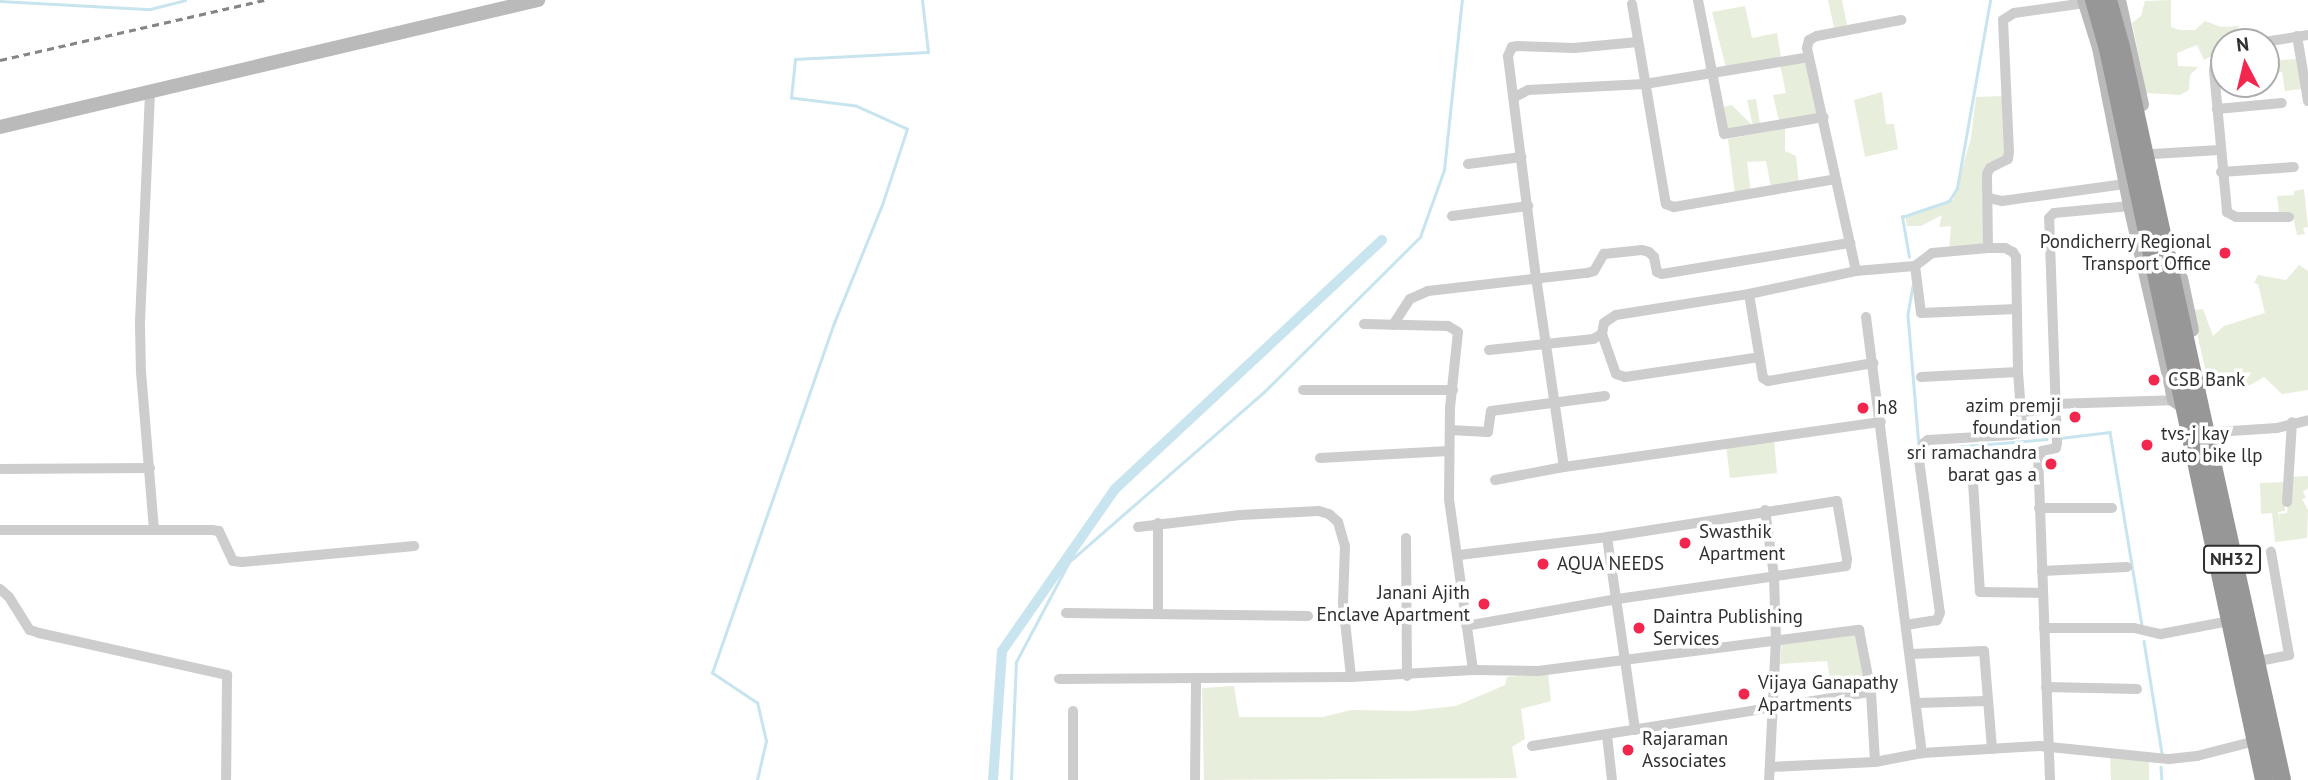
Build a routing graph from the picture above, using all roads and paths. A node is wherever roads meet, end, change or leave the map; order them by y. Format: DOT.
graph roads {
  1 [pos="538,0"];
  2 [pos="1699,0"];
  3 [pos="2119,0"];
  4 [pos="2093,1"];
  5 [pos="1632,4"];
  6 [pos="1901,20"];
  7 [pos="2308,34"];
  8 [pos="2297,36"];
  9 [pos="2280,39"];
  10 [pos="1638,41"];
  11 [pos="1809,57"];
  12 [pos="1712,75"];
  13 [pos="1645,84"];
  14 [pos="150,93"];
  15 [pos="1514,97"];
  16 [pos="2216,98"];
  17 [pos="2308,101"];
  18 [pos="2282,103"];
  19 [pos="2217,109"];
  20 [pos="1824,117"];
  21 [pos="0,127"];
  22 [pos="2219,150"];
  23 [pos="2153,154"];
  24 [pos="1522,157"];
  25 [pos="1468,164"];
  26 [pos="2294,167"];
  27 [pos="2221,172"];
  28 [pos="1836,179"];
  29 [pos="2125,184"];
  30 [pos="1988,198"];
  31 [pos="2130,205"];
  32 [pos="1528,206"];
  33 [pos="1452,216"];
  34 [pos="2289,217"];
  35 [pos="1850,243"];
  36 [pos="1988,248"];
  37 [pos="1915,266"];
  38 [pos="1856,271"];
  39 [pos="1536,278"];
  40 [pos="1749,294"];
  41 [pos="2016,309"];
  42 [pos="1866,317"];
  43 [pos="1364,324"];
  44 [pos="1393,325"];
  45 [pos="1602,334"];
  46 [pos="1545,343"];
  47 [pos="1489,350"];
  48 [pos="1760,357"];
  49 [pos="1873,363"];
  50 [pos="2018,372"];
  51 [pos="1921,377"];
  52 [pos="1303,390"];
  53 [pos="1453,390"];
  54 [pos="1605,396"];
  55 [pos="2185,401"];
  56 [pos="1555,403"];
  57 [pos="2055,406"];
  58 [pos="2021,412"];
  59 [pos="2308,420"];
  60 [pos="1881,422"];
  61 [pos="2292,422"];
  62 [pos="1450,430"];
  63 [pos="2198,434"];
  64 [pos="1449,451"];
  65 [pos="1320,457"];
  66 [pos="1564,467"];
  67 [pos="150,468"];
  68 [pos="0,469"];
  69 [pos="1495,480"];
  70 [pos="1973,482"];
  71 [pos="2287,502"];
  72 [pos="2039,508"];
  73 [pos="2112,508"];
  74 [pos="1765,510"];
  75 [pos="1158,523"];
  76 [pos="1138,527"];
  77 [pos="154,529"];
  78 [pos="0,530"];
  79 [pos="1607,537"];
  80 [pos="1406,538"];
  81 [pos="414,546"];
  82 [pos="2271,552"];
  83 [pos="1459,555"];
  84 [pos="2127,567"];
  85 [pos="2042,571"];
  86 [pos="1774,576"];
  87 [pos="0,589"];
  88 [pos="2042,593"];
  89 [pos="1617,599"];
  90 [pos="1066,613"];
  91 [pos="1158,614"];
  92 [pos="1308,616"];
  93 [pos="2229,621"];
  94 [pos="1907,625"];
  95 [pos="1466,626"];
  96 [pos="2044,628"];
  97 [pos="1776,639"];
  98 [pos="1911,653"];
  99 [pos="1625,661"];
  100 [pos="2254,662"];
  101 [pos="1473,670"];
  102 [pos="1407,676"];
  103 [pos="1351,677"];
  104 [pos="1059,679"];
  105 [pos="1196,680"];
  106 [pos="2046,687"];
  107 [pos="2137,689"];
  108 [pos="1871,692"];
  109 [pos="1986,701"];
  110 [pos="1917,703"];
  111 [pos="1775,706"];
  112 [pos="1073,711"];
  113 [pos="1635,730"];
  114 [pos="1607,734"];
  115 [pos="2255,741"];
  116 [pos="1532,746"];
  117 [pos="2051,748"];
  118 [pos="1992,749"];
  119 [pos="1922,753"];
  120 [pos="1875,762"];
  121 [pos="1770,767"];
  122 [pos="226,780"];
  123 [pos="1073,780"];
  124 [pos="1195,780"];
  125 [pos="1612,780"];
  126 [pos="1769,780"];
  127 [pos="2050,780"];
  128 [pos="2264,780"];
  129 [pos="2282,780"];
  1 -- 14 [label="street"];
  2 -- 12 [label="street"];
  3 -- 23 [label="street"];
  4 -- 29 [label="street"];
  4 -- 30 [label="street"];
  4 -- 55 [label="highway, NH32"];
  5 -- 10 [label="street"];
  6 -- 11 [label="street"];
  7 -- 8 [label="street"];
  8 -- 9 [label="street"];
  8 -- 17 [label="street"];
  10 -- 13 [label="street"];
  10 -- 15 [label="street"];
  11 -- 12 [label="street"];
  11 -- 20 [label="street"];
  12 -- 13 [label="street"];
  12 -- 20 [label="street"];
  13 -- 15 [label="street"];
  13 -- 28 [label="street"];
  14 -- 21 [label="street"];
  14 -- 67 [label="street"];
  15 -- 24 [label="street"];
  16 -- 19 [label="street"];
  18 -- 19 [label="street"];
  19 -- 22 [label="street"];
  20 -- 28 [label="street"];
  22 -- 23 [label="street"];
  22 -- 27 [label="street"];
  23 -- 55 [label="street"];
  24 -- 25 [label="street"];
  24 -- 32 [label="street"];
  26 -- 27 [label="street"];
  27 -- 34 [label="street"];
  28 -- 35 [label="street"];
  29 -- 30 [label="street"];
  29 -- 31 [label="street"];
  30 -- 36 [label="street"];
  31 -- 55 [label="street"];
  31 -- 57 [label="street"];
  32 -- 33 [label="street"];
  32 -- 39 [label="street"];
  35 -- 38 [label="street"];
  35 -- 39 [label="street"];
  36 -- 37 [label="street"];
  36 -- 41 [label="street"];
  37 -- 38 [label="street"];
  37 -- 41 [label="street"];
  38 -- 40 [label="street"];
  39 -- 44 [label="street"];
  39 -- 46 [label="street"];
  40 -- 45 [label="street"];
  40 -- 48 [label="street"];
  41 -- 50 [label="street"];
  42 -- 49 [label="street"];
  43 -- 44 [label="street"];
  44 -- 53 [label="street"];
  45 -- 46 [label="street"];
  45 -- 48 [label="street"];
  46 -- 47 [label="street"];
  46 -- 56 [label="street"];
  48 -- 49 [label="street"];
  49 -- 60 [label="street"];
  50 -- 51 [label="street"];
  50 -- 58 [label="street"];
  52 -- 53 [label="street"];
  53 -- 62 [label="street"];
  54 -- 56 [label="street"];
  55 -- 57 [label="street"];
  55 -- 63 [label="highway, NH32"];
  56 -- 62 [label="street"];
  56 -- 66 [label="street"];
  57 -- 58 [label="street"];
  57 -- 72 [label="street"];
  58 -- 94 [label="street"];
  59 -- 61 [label="street"];
  60 -- 66 [label="street"];
  60 -- 94 [label="street"];
  61 -- 63 [label="street"];
  61 -- 71 [label="street"];
  62 -- 64 [label="street"];
  63 -- 93 [label="highway, NH32"];
  63 -- 100 [label="highway, NH32"];
  64 -- 65 [label="street"];
  64 -- 83 [label="street"];
  66 -- 69 [label="street"];
  67 -- 68 [label="street"];
  67 -- 77 [label="street"];
  70 -- 88 [label="street"];
  72 -- 73 [label="street"];
  72 -- 85 [label="street"];
  74 -- 79 [label="street"];
  74 -- 86 [label="street"];
  74 -- 86 [label="street"];
  75 -- 76 [label="street"];
  75 -- 91 [label="street"];
  75 -- 103 [label="street"];
  77 -- 78 [label="street"];
  77 -- 81 [label="street"];
  79 -- 83 [label="street"];
  79 -- 89 [label="street"];
  80 -- 102 [label="street"];
  82 -- 100 [label="street"];
  83 -- 95 [label="street"];
  84 -- 85 [label="street"];
  85 -- 88 [label="street"];
  86 -- 89 [label="street"];
  86 -- 97 [label="street"];
  87 -- 122 [label="street"];
  88 -- 96 [label="street"];
  89 -- 95 [label="street"];
  89 -- 99 [label="street"];
  90 -- 91 [label="street"];
  91 -- 92 [label="street"];
  93 -- 96 [label="street"];
  93 -- 115 [label="highway, NH32"];
  94 -- 98 [label="street"];
  95 -- 101 [label="street"];
  96 -- 106 [label="street"];
  97 -- 99 [label="street"];
  97 -- 108 [label="street"];
  97 -- 111 [label="street"];
  98 -- 109 [label="street"];
  98 -- 110 [label="street"];
  99 -- 101 [label="street"];
  99 -- 113 [label="street"];
  100 -- 129 [label="highway, NH32"];
  101 -- 102 [label="street"];
  102 -- 103 [label="street"];
  103 -- 105 [label="street"];
  104 -- 105 [label="street"];
  105 -- 124 [label="street"];
  106 -- 107 [label="street"];
  106 -- 117 [label="street"];
  108 -- 111 [label="street"];
  108 -- 120 [label="street"];
  109 -- 110 [label="street"];
  109 -- 118 [label="street"];
  110 -- 119 [label="street"];
  111 -- 113 [label="street"];
  111 -- 121 [label="street"];
  112 -- 123 [label="street"];
  113 -- 114 [label="street"];
  114 -- 116 [label="street"];
  114 -- 125 [label="street"];
  115 -- 117 [label="street"];
  115 -- 128 [label="highway, NH32"];
  117 -- 118 [label="street"];
  117 -- 127 [label="street"];
  118 -- 119 [label="street"];
  119 -- 120 [label="street"];
  120 -- 121 [label="street"];
  121 -- 126 [label="street"];
}
